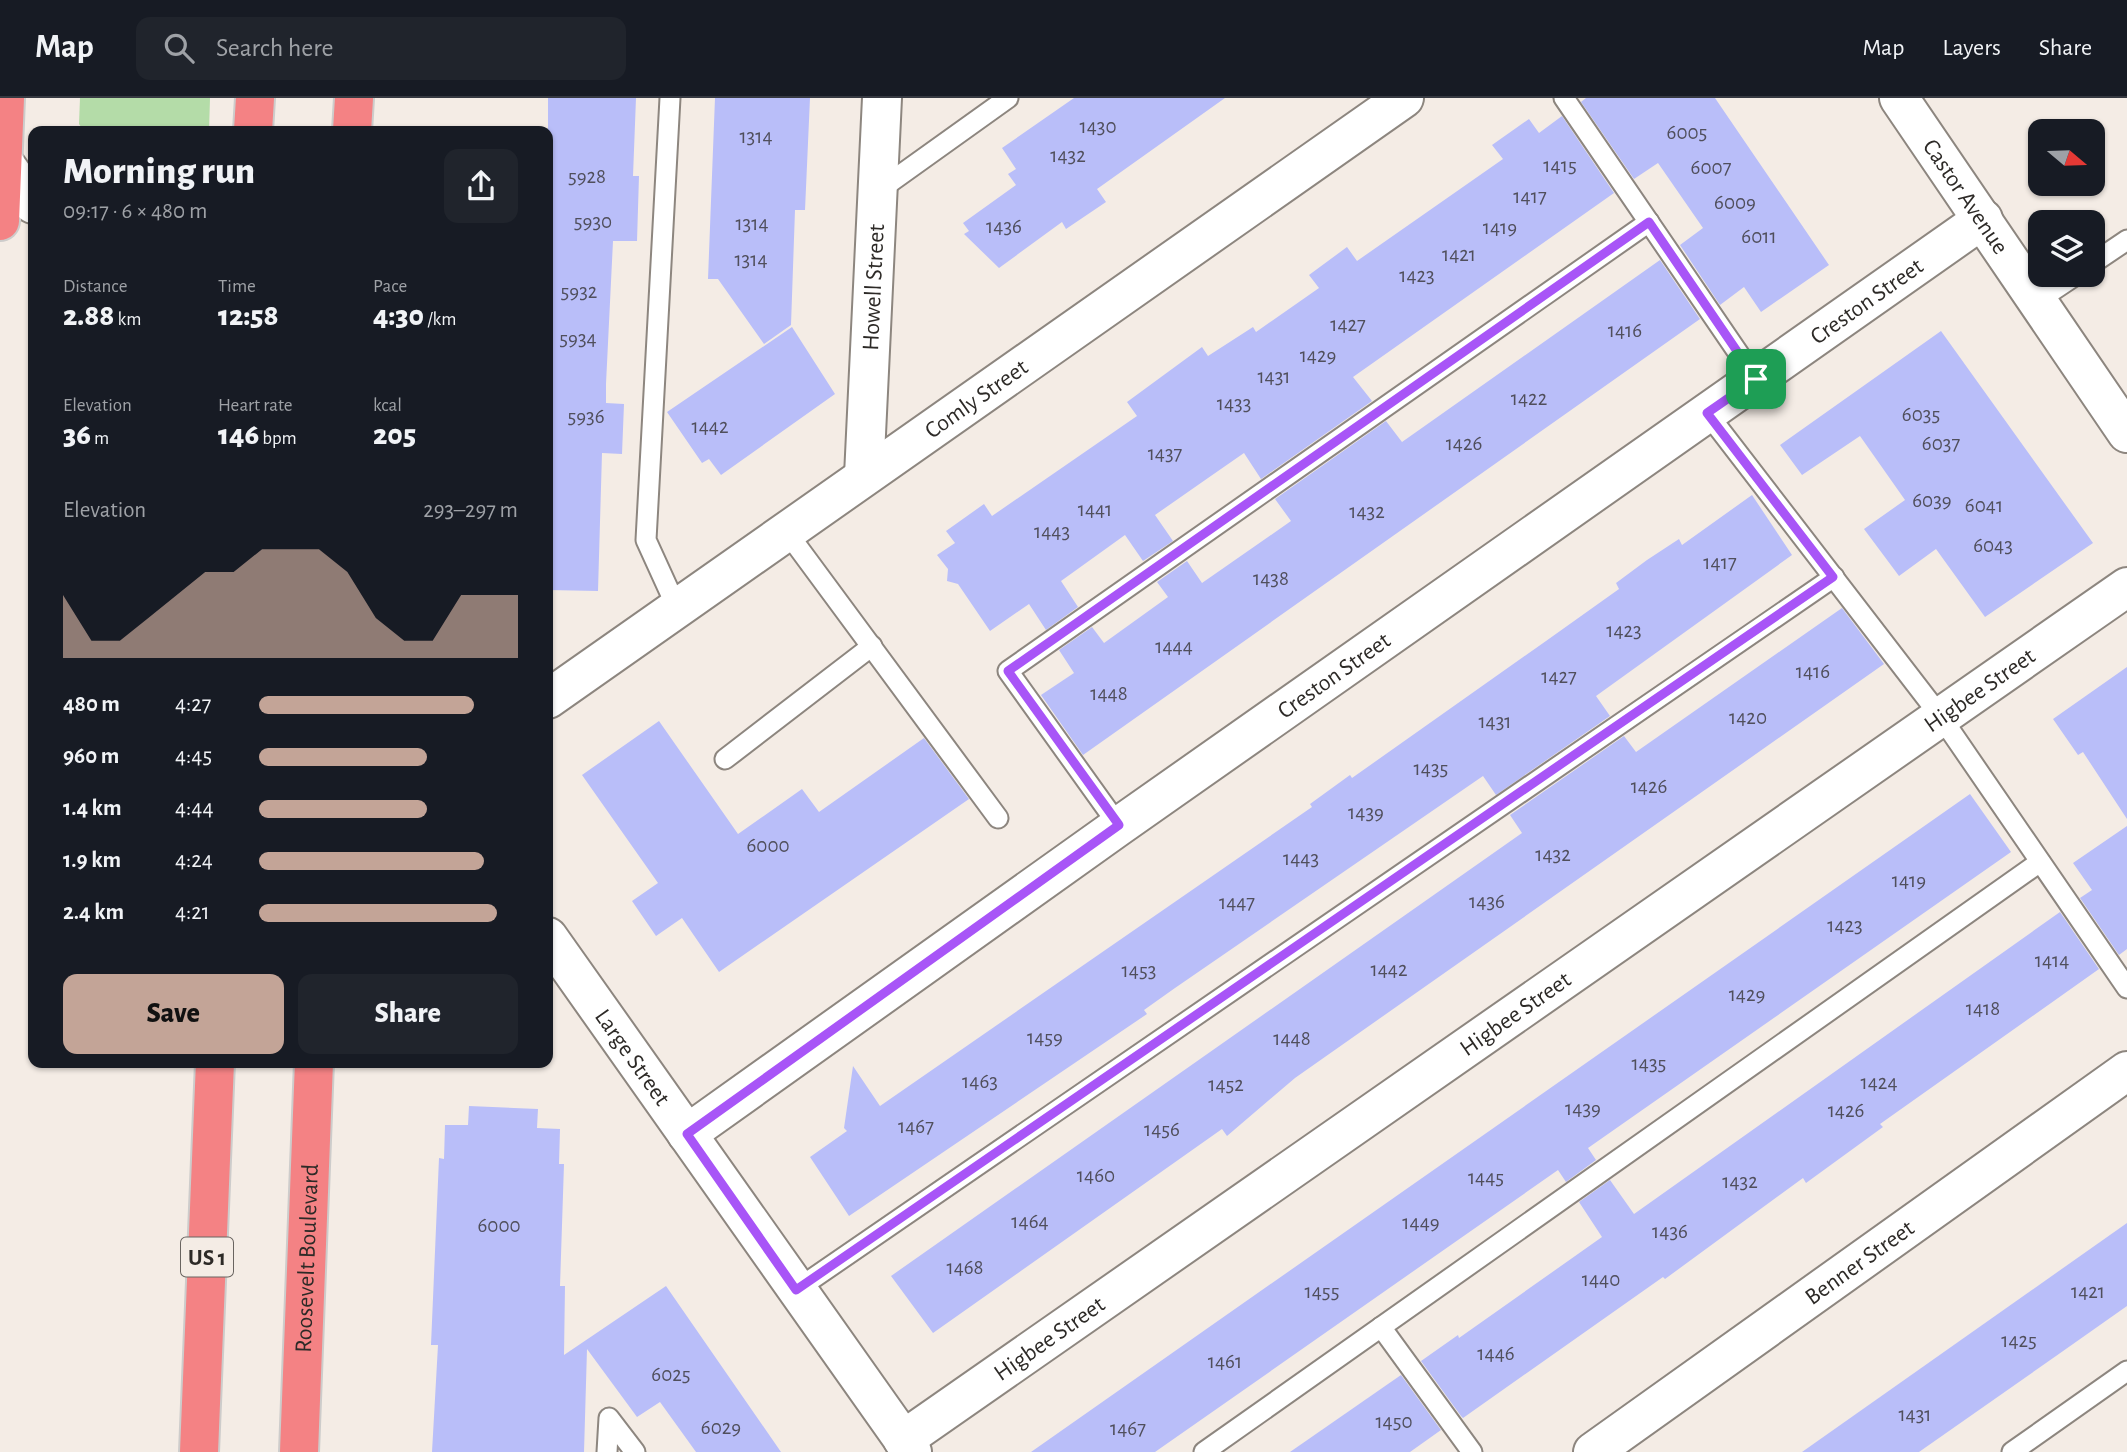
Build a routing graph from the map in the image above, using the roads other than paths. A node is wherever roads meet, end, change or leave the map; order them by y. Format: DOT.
graph roads {
  1 [pos="5,98"];
  2 [pos="255,98"];
  3 [pos="354,98"];
  4 [pos="670,98"];
  5 [pos="882,98"];
  6 [pos="1008,98"];
  7 [pos="1404,98"];
  8 [pos="1564,98"];
  9 [pos="1899,98"];
  10 [pos="253,126"];
  11 [pos="352,126"];
  12 [pos="1,158"];
  13 [pos="878,191"];
  14 [pos="28,197"];
  15 [pos="1983,219"];
  16 [pos="0,221"];
  17 [pos="1649,222"];
  18 [pos="2127,240"];
  19 [pos="2105,255"];
  20 [pos="2057,287"];
  21 [pos="2037,300"];
  22 [pos="1756,379"];
  23 [pos="1707,413"];
  24 [pos="2127,433"];
  25 [pos="864,476"];
  26 [pos="786,531"];
  27 [pos="1833,577"];
  28 [pos="2127,587"];
  29 [pos="677,608"];
  30 [pos="872,646"];
  31 [pos="553,695"];
  32 [pos="1941,716"];
  33 [pos="725,759"];
  34 [pos="998,818"];
  35 [pos="1119,825"];
  36 [pos="2040,862"];
  37 [pos="553,944"];
  38 [pos="2127,988"];
  39 [pos="215,1068"];
  40 [pos="314,1068"];
  41 [pos="2127,1071"];
  42 [pos="687,1134"];
  43 [pos="796,1290"];
  44 [pos="1381,1327"];
  45 [pos="2127,1371"];
  46 [pos="908,1446"];
  47 [pos="199,1452"];
  48 [pos="299,1452"];
  49 [pos="607,1452"];
  50 [pos="635,1452"];
  51 [pos="1204,1452"];
  52 [pos="1472,1452"];
  53 [pos="1593,1452"];
  54 [pos="2012,1452"];
  1 -- 12 [label="highway"];
  2 -- 10 [label="highway"];
  3 -- 11 [label="highway"];
  4 -- 29 [label="lane"];
  5 -- 13 [label="street, Howell Street"];
  6 -- 13 [label="lane"];
  7 -- 25 [label="street, Comly Street"];
  8 -- 17 [label="lane"];
  9 -- 15 [label="street, Castor Avenue"];
  12 -- 14 [label="street"];
  12 -- 16 [label="highway"];
  13 -- 25 [label="street, Howell Street"];
  15 -- 21 [label="street, Castor Avenue"];
  15 -- 22 [label="street, Creston Street"];
  17 -- 22 [label="lane"];
  17 -- 35 [label="lane"];
  18 -- 19 [label="lane"];
  20 -- 21 [label="lane"];
  21 -- 24 [label="street, Castor Avenue"];
  22 -- 23 [label="street, Creston Street"];
  23 -- 27 [label="lane"];
  23 -- 35 [label="street, Creston Street"];
  25 -- 26 [label="street, Comly Street"];
  26 -- 29 [label="street, Comly Street"];
  26 -- 30 [label="lane"];
  27 -- 32 [label="lane"];
  27 -- 43 [label="lane"];
  28 -- 32 [label="street, Higbee Street"];
  29 -- 31 [label="street, Comly Street"];
  30 -- 33 [label="lane"];
  30 -- 34 [label="lane"];
  32 -- 36 [label="lane"];
  32 -- 46 [label="street, Higbee Street"];
  35 -- 42 [label="street, Creston Street"];
  36 -- 38 [label="lane"];
  36 -- 44 [label="lane"];
  37 -- 42 [label="street, Large Street"];
  39 -- 47 [label="highway, US 1"];
  40 -- 48 [label="highway, Roosevelt Boulevard"];
  41 -- 53 [label="street, Benner Street"];
  42 -- 43 [label="street, Large Street"];
  43 -- 46 [label="street, Large Street"];
  44 -- 51 [label="lane"];
  44 -- 52 [label="lane"];
  45 -- 54 [label="lane"];
  49 -- 50 [label="lane"];
}
